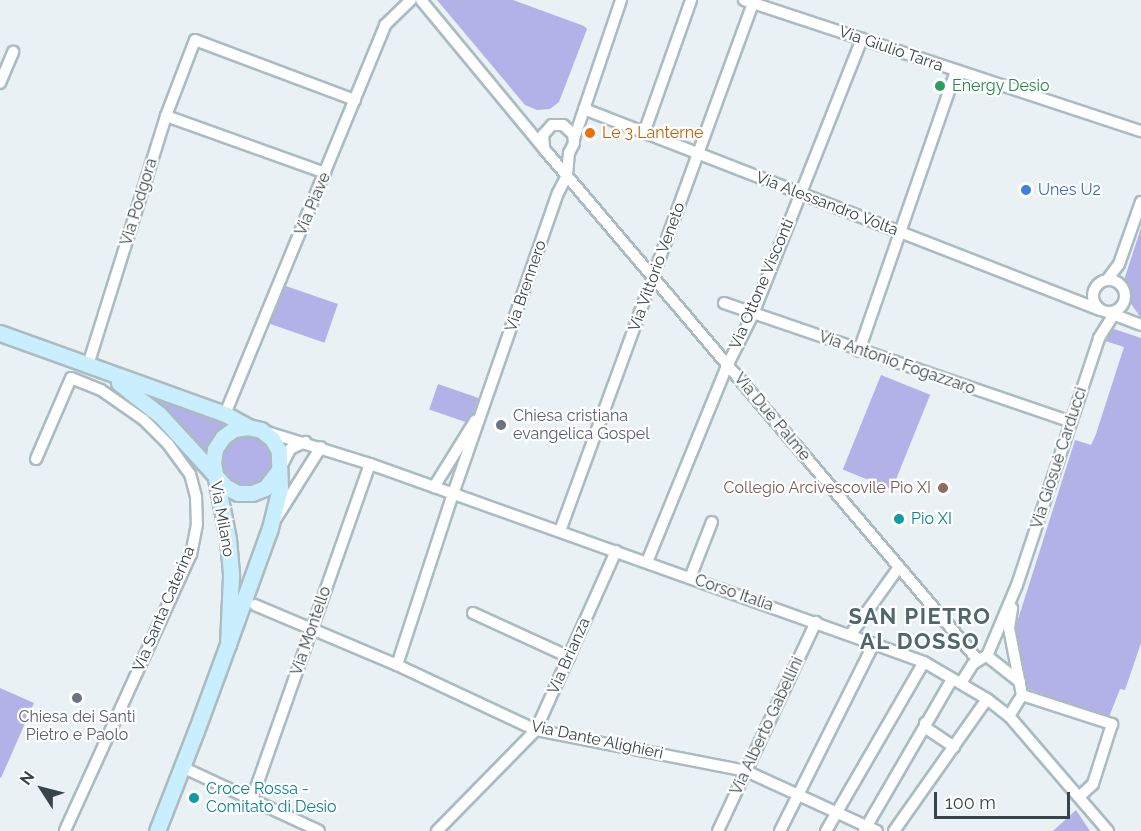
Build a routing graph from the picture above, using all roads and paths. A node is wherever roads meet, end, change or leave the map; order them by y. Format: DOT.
graph roads {
  1 [pos="411,0"];
  2 [pos="421,0"];
  3 [pos="621,0"];
  4 [pos="691,0"];
  5 [pos="749,1"];
  6 [pos="862,39"];
  7 [pos="13,52"];
  8 [pos="956,71"];
  9 [pos="0,83"];
  10 [pos="355,100"];
  11 [pos="583,114"];
  12 [pos="166,116"];
  13 [pos="524,124"];
  14 [pos="563,125"];
  15 [pos="545,130"];
  16 [pos="1141,131"];
  17 [pos="644,133"];
  18 [pos="574,139"];
  19 [pos="546,150"];
  20 [pos="569,153"];
  21 [pos="697,155"];
  22 [pos="325,173"];
  23 [pos="567,175"];
  24 [pos="800,194"];
  25 [pos="1141,202"];
  26 [pos="900,232"];
  27 [pos="654,276"];
  28 [pos="1112,281"];
  29 [pos="1093,293"];
  30 [pos="1070,299"];
  31 [pos="724,303"];
  32 [pos="1125,303"];
  33 [pos="1108,312"];
  34 [pos="753,314"];
  35 [pos="1139,324"];
  36 [pos="0,333"];
  37 [pos="860,351"];
  38 [pos="728,364"];
  39 [pos="95,368"];
  40 [pos="489,398"];
  41 [pos="225,414"];
  42 [pos="1071,422"];
  43 [pos="255,429"];
  44 [pos="305,442"];
  45 [pos="321,447"];
  46 [pos="36,459"];
  47 [pos="370,464"];
  48 [pos="279,470"];
  49 [pos="216,475"];
  50 [pos="434,487"];
  51 [pos="453,494"];
  52 [pos="712,522"];
  53 [pos="270,528"];
  54 [pos="560,531"];
  55 [pos="616,551"];
  56 [pos="647,562"];
  57 [pos="899,567"];
  58 [pos="690,578"];
  59 [pos="1017,585"];
  60 [pos="255,605"];
  61 [pos="473,613"];
  62 [pos="816,622"];
  63 [pos="312,628"];
  64 [pos="850,634"];
  65 [pos="874,643"];
  66 [pos="228,644"];
  67 [pos="569,657"];
  68 [pos="983,658"];
  69 [pos="924,662"];
  70 [pos="397,665"];
  71 [pos="957,681"];
  72 [pos="1020,682"];
  73 [pos="1022,695"];
  74 [pos="987,699"];
  75 [pos="1008,716"];
  76 [pos="925,723"];
  77 [pos="536,730"];
  78 [pos="954,747"];
  79 [pos="182,767"];
  80 [pos="746,771"];
  81 [pos="799,795"];
  82 [pos="1079,798"];
  83 [pos="252,799"];
  84 [pos="837,813"];
  85 [pos="297,827"];
  86 [pos="865,829"];
  87 [pos="64,831"];
  88 [pos="158,831"];
  89 [pos="319,831"];
  90 [pos="437,831"];
  91 [pos="718,831"];
  92 [pos="780,831"];
  93 [pos="826,831"];
  94 [pos="877,831"];
  95 [pos="894,831"];
  96 [pos="1108,831"];
  1 -- 10 [label="street, Via Piave"];
  2 -- 13 [label="street, Via Due Palme"];
  3 -- 11 [label="street"];
  4 -- 17 [label="street"];
  5 -- 6 [label="street, Via Giulio Tarra"];
  5 -- 21 [label="street, Via Vittorio Veneto"];
  6 -- 8 [label="street, Via Giulio Tarra"];
  6 -- 24 [label="street, Via Ottone Visconti"];
  7 -- 9 [label="street"];
  8 -- 16 [label="street, Via Giulio Tarra"];
  8 -- 26 [label="street"];
  10 -- 12 [label="street, Via Podgora"];
  10 -- 22 [label="street, Via Piave"];
  11 -- 14 [label="street"];
  11 -- 17 [label="street, Via Alessandro Volta"];
  11 -- 18 [label="street"];
  12 -- 22 [label="street"];
  12 -- 39 [label="street, Via Podgora"];
  13 -- 15 [label="street"];
  13 -- 19 [label="street, Via Due Palme"];
  14 -- 15 [label="street"];
  14 -- 18 [label="street"];
  15 -- 19 [label="street"];
  17 -- 21 [label="street, Via Alessandro Volta"];
  18 -- 20 [label="street"];
  19 -- 20 [label="street"];
  19 -- 23 [label="street, Via Due Palme"];
  20 -- 23 [label="street"];
  21 -- 24 [label="street, Via Alessandro Volta"];
  21 -- 27 [label="street, Via Vittorio Veneto"];
  22 -- 41 [label="street, Via Piave"];
  23 -- 27 [label="street, Via Due Palme"];
  23 -- 40 [label="street, Via Brennero"];
  24 -- 26 [label="street, Via Alessandro Volta"];
  24 -- 34 [label="street, Via Ottone Visconti"];
  25 -- 28 [label="street"];
  26 -- 30 [label="street, Via Alessandro Volta"];
  26 -- 37 [label="street"];
  27 -- 38 [label="street, Via Due Palme"];
  27 -- 54 [label="street, Via Vittorio Veneto"];
  28 -- 29 [label="street"];
  28 -- 32 [label="street"];
  29 -- 30 [label="street"];
  29 -- 33 [label="street"];
  30 -- 33 [label="street, Via Alessandro Volta"];
  31 -- 34 [label="street, Via Antonio Fogazzaro"];
  32 -- 33 [label="street"];
  32 -- 35 [label="street, Via Alessandro Volta"];
  33 -- 35 [label="street, Via Alessandro Volta"];
  33 -- 42 [label="street, Via Giosuè Carducci"];
  34 -- 37 [label="street, Via Antonio Fogazzaro"];
  34 -- 38 [label="street, Via Ottone Visconti"];
  36 -- 39 [label="main road, Via Milano"];
  37 -- 42 [label="street, Via Antonio Fogazzaro"];
  38 -- 56 [label="street, Via Ottone Visconti"];
  38 -- 57 [label="street, Via Due Palme"];
  39 -- 41 [label="main road, Via Milano"];
  39 -- 49 [label="main road, Via Milano"];
  40 -- 50 [label="street, Via Brennero"];
  40 -- 51 [label="street, Via Brennero"];
  41 -- 43 [label="main road, Via Milano"];
  42 -- 59 [label="street, Via Giosuè Carducci"];
  43 -- 44 [label="street, Corso Italia"];
  43 -- 48 [label="main road"];
  43 -- 49 [label="main road"];
  44 -- 45 [label="street, Corso Italia"];
  44 -- 48 [label="street"];
  45 -- 47 [label="street, Corso Italia"];
  45 -- 53 [label="street"];
  46 -- 87 [label="street, Via Santa Caterina"];
  47 -- 50 [label="street, Corso Italia"];
  47 -- 63 [label="street, Via Montello"];
  48 -- 49 [label="main road"];
  48 -- 53 [label="main road, Via Milano"];
  49 -- 66 [label="main road, Via Milano"];
  50 -- 51 [label="street, Corso Italia"];
  51 -- 54 [label="street, Corso Italia"];
  51 -- 70 [label="street, Via Brennero"];
  52 -- 58 [label="street"];
  53 -- 66 [label="main road, Via Milano"];
  54 -- 55 [label="street, Corso Italia"];
  55 -- 56 [label="street, Corso Italia"];
  55 -- 67 [label="street, Via Brianza"];
  56 -- 58 [label="street, Corso Italia"];
  57 -- 64 [label="street"];
  57 -- 68 [label="street, Via Due Palme"];
  58 -- 62 [label="street, Corso Italia"];
  59 -- 68 [label="street, Via Giosuè Carducci"];
  59 -- 72 [label="street, Via Giosuè Carducci"];
  60 -- 63 [label="street, Via Dante Alighieri"];
  61 -- 67 [label="street"];
  62 -- 64 [label="street, Corso Italia"];
  62 -- 80 [label="street, Via Alberto Gabellini"];
  63 -- 70 [label="street, Via Dante Alighieri"];
  63 -- 83 [label="street, Via Montello"];
  64 -- 65 [label="street, Corso Italia"];
  65 -- 69 [label="street, Corso Italia"];
  65 -- 81 [label="street"];
  66 -- 79 [label="main road, Via Milano"];
  67 -- 77 [label="street, Via Brianza"];
  68 -- 71 [label="street, Via Giosuè Carducci"];
  68 -- 72 [label="street"];
  69 -- 71 [label="street, Corso Italia"];
  69 -- 84 [label="street"];
  70 -- 77 [label="street, Via Dante Alighieri"];
  71 -- 74 [label="street, Corso Italia"];
  71 -- 76 [label="street, Via Giosuè Carducci"];
  72 -- 73 [label="street, Via Giosuè Carducci"];
  73 -- 75 [label="street"];
  73 -- 82 [label="street"];
  74 -- 75 [label="street, Corso Italia"];
  74 -- 78 [label="street"];
  75 -- 82 [label="street, Corso Italia"];
  76 -- 78 [label="street"];
  76 -- 86 [label="street, Via Giosuè Carducci"];
  77 -- 80 [label="street, Via Dante Alighieri"];
  77 -- 90 [label="street, Via Brianza"];
  78 -- 95 [label="street"];
  79 -- 83 [label="street"];
  79 -- 88 [label="main road, Via Milano"];
  80 -- 81 [label="street, Via Dante Alighieri"];
  80 -- 91 [label="street, Via Alberto Gabellini"];
  81 -- 84 [label="street, Via Dante Alighieri"];
  81 -- 92 [label="street"];
  82 -- 96 [label="street, Corso Italia"];
  83 -- 85 [label="street"];
  84 -- 86 [label="street, Via Dante Alighieri"];
  84 -- 93 [label="street"];
  85 -- 89 [label="street"];
  86 -- 94 [label="street, Via Dante Alighieri"];
}
